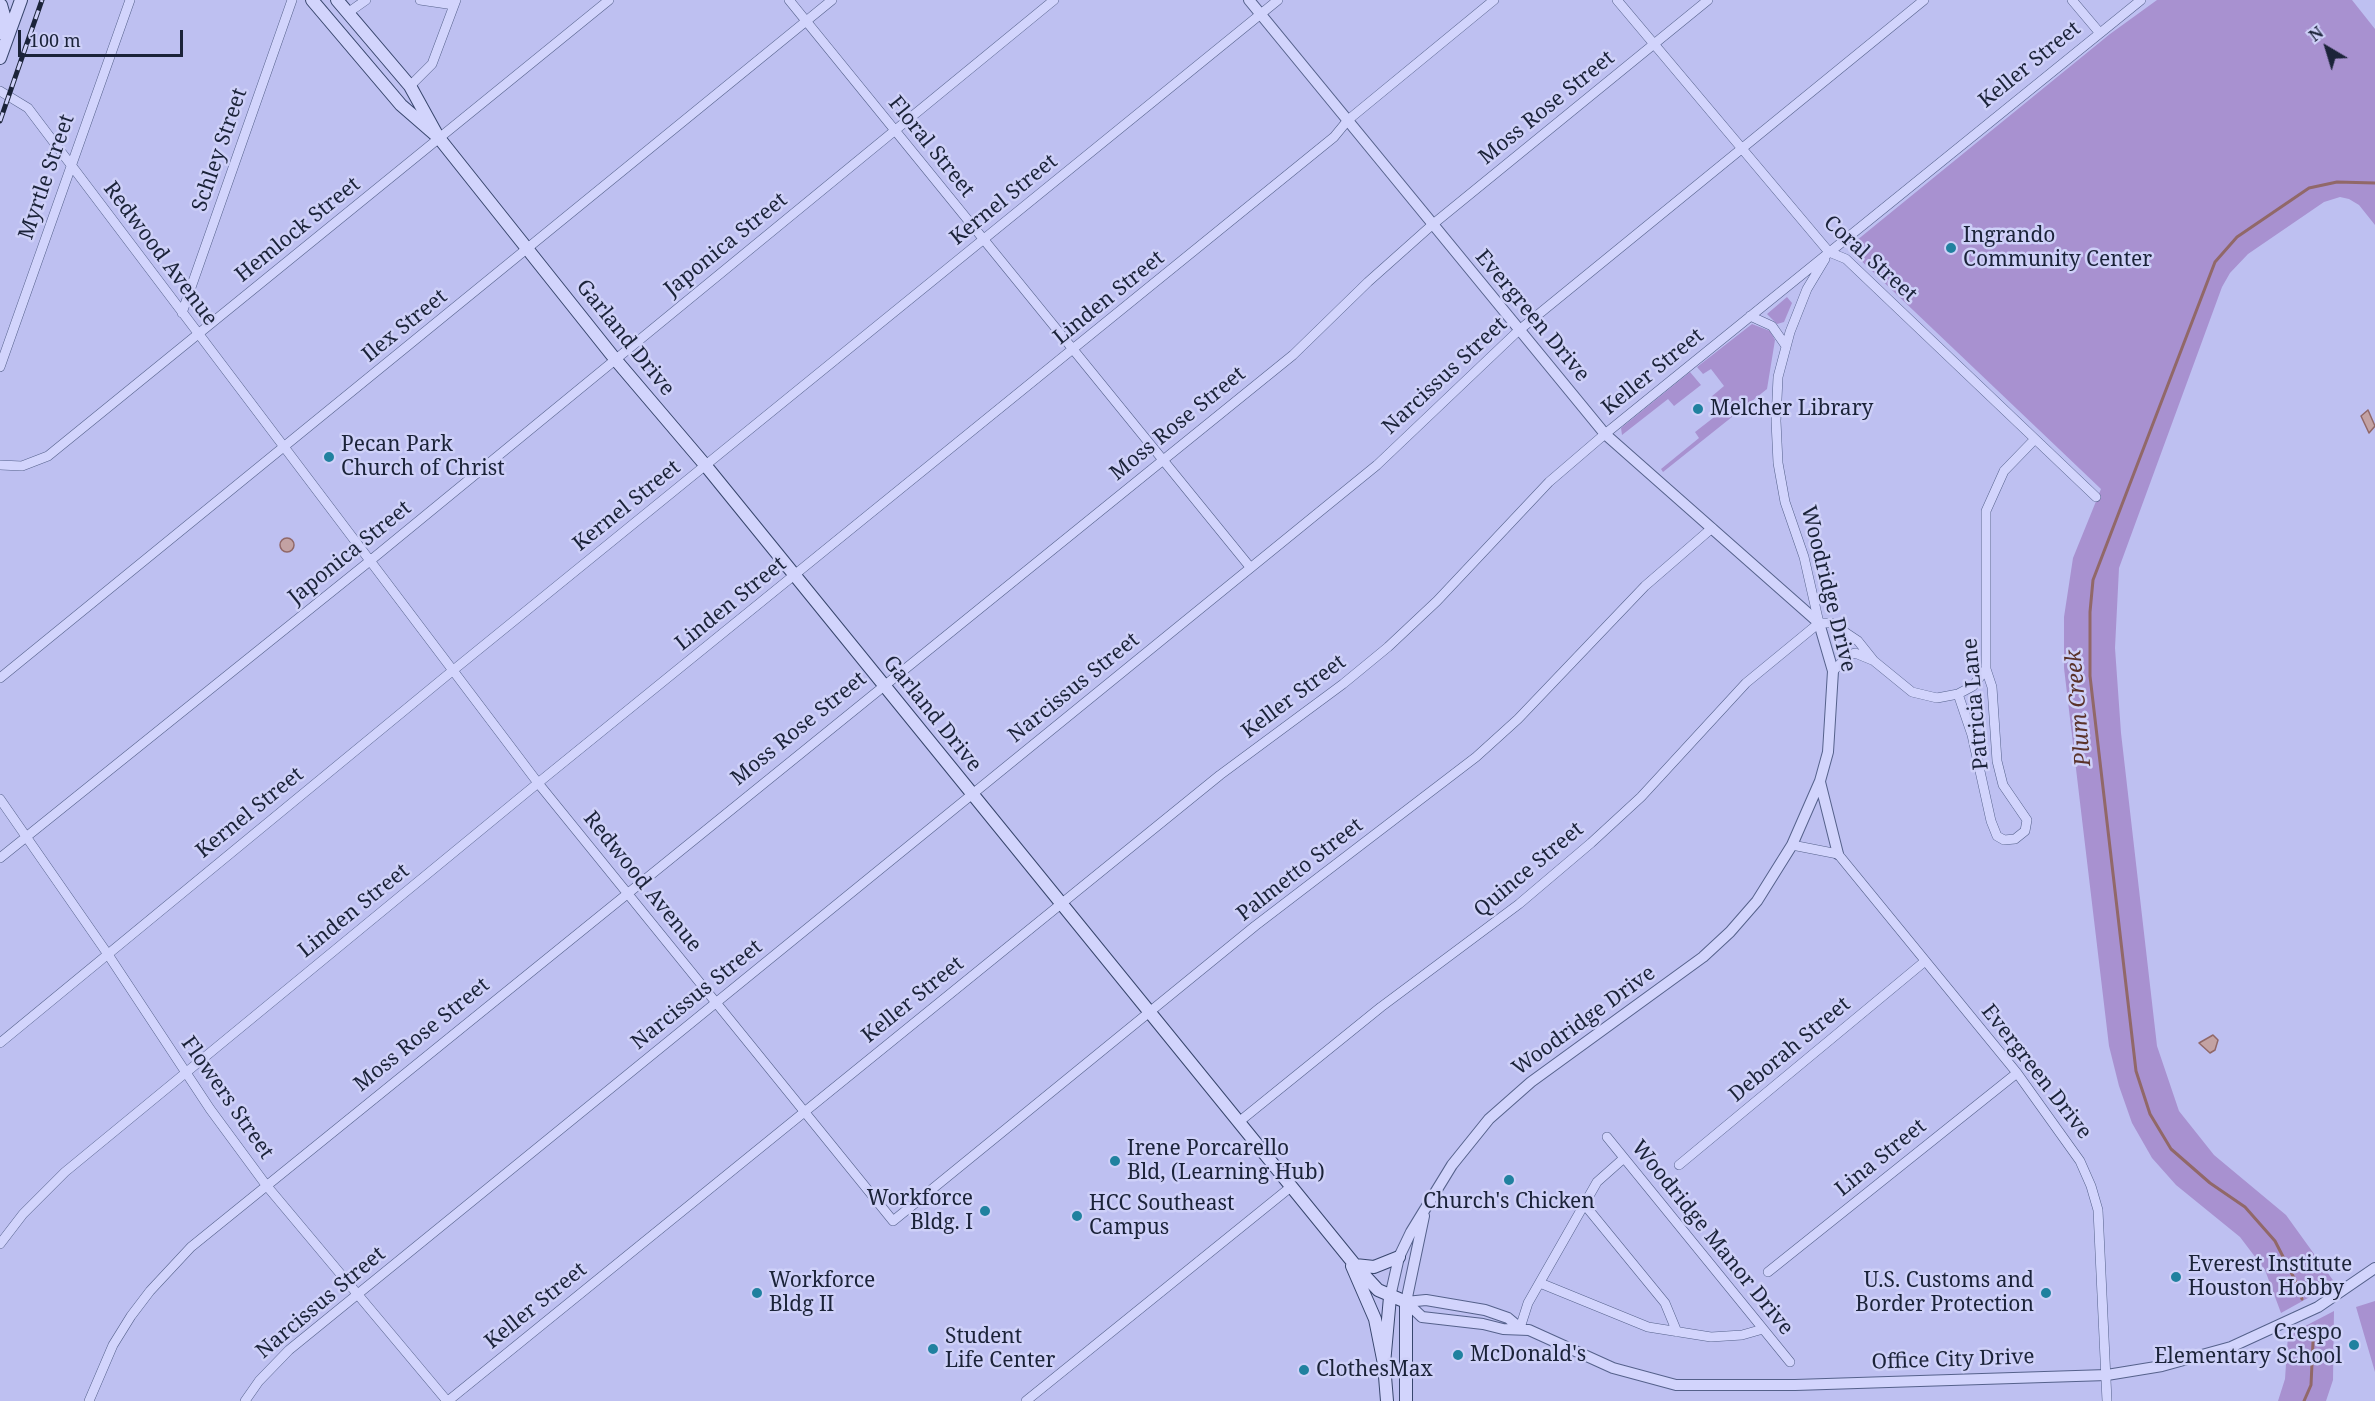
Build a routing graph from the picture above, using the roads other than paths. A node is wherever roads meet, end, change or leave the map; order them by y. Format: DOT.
graph roads {
  1 [pos="21,0"];
  2 [pos="130,0"];
  3 [pos="292,0"];
  4 [pos="312,0"];
  5 [pos="337,0"];
  6 [pos="366,0"];
  7 [pos="420,0"];
  8 [pos="609,0"];
  9 [pos="789,0"];
  10 [pos="832,0"];
  11 [pos="1054,0"];
  12 [pos="1250,0"];
  13 [pos="1278,0"];
  14 [pos="1494,0"];
  15 [pos="1617,0"];
  16 [pos="1708,0"];
  17 [pos="1924,0"];
  18 [pos="2072,0"];
  19 [pos="2141,0"];
  20 [pos="455,3"];
  21 [pos="1,5"];
  22 [pos="349,12"];
  23 [pos="1261,14"];
  24 [pos="806,21"];
  25 [pos="2099,32"];
  26 [pos="0,33"];
  27 [pos="1654,44"];
  28 [pos="0,58"];
  29 [pos="410,86"];
  30 [pos="0,91"];
  31 [pos="1348,120"];
  32 [pos="894,131"];
  33 [pos="439,138"];
  34 [pos="1742,149"];
  35 [pos="70,165"];
  36 [pos="1432,225"];
  37 [pos="984,240"];
  38 [pos="527,249"];
  39 [pos="1829,252"];
  40 [pos="182,313"];
  41 [pos="1750,316"];
  42 [pos="1518,331"];
  43 [pos="198,335"];
  44 [pos="1786,346"];
  45 [pos="1073,350"];
  46 [pos="615,359"];
  47 [pos="0,367"];
  48 [pos="1605,434"];
  49 [pos="2035,439"];
  50 [pos="284,448"];
  51 [pos="1163,460"];
  52 [pos="0,465"];
  53 [pos="706,466"];
  54 [pos="2096,497"];
  55 [pos="1712,528"];
  56 [pos="371,560"];
  57 [pos="1250,567"];
  58 [pos="795,576"];
  59 [pos="1819,623"];
  60 [pos="1874,661"];
  61 [pos="1986,669"];
  62 [pos="1833,671"];
  63 [pos="451,672"];
  64 [pos="0,678"];
  65 [pos="882,685"];
  66 [pos="1958,694"];
  67 [pos="1820,781"];
  68 [pos="538,783"];
  69 [pos="972,794"];
  70 [pos="0,799"];
  71 [pos="27,836"];
  72 [pos="1792,845"];
  73 [pos="1838,854"];
  74 [pos="0,858"];
  75 [pos="626,892"];
  76 [pos="1061,903"];
  77 [pos="107,953"];
  78 [pos="1924,962"];
  79 [pos="716,1002"];
  80 [pos="1149,1013"];
  81 [pos="0,1043"];
  82 [pos="187,1071"];
  83 [pos="2017,1073"];
  84 [pos="804,1112"];
  85 [pos="1240,1121"];
  86 [pos="1607,1137"];
  87 [pos="1623,1158"];
  88 [pos="1679,1166"];
  89 [pos="266,1185"];
  90 [pos="1292,1186"];
  91 [pos="1584,1204"];
  92 [pos="1425,1213"];
  93 [pos="893,1221"];
  94 [pos="0,1244"];
  95 [pos="1400,1257"];
  96 [pos="1352,1261"];
  97 [pos="2375,1268"];
  98 [pos="1768,1272"];
  99 [pos="1540,1283"];
  100 [pos="358,1293"];
  101 [pos="1390,1297"];
  102 [pos="1406,1302"];
  103 [pos="1520,1328"];
  104 [pos="1763,1329"];
  105 [pos="1677,1332"];
  106 [pos="1790,1362"];
  107 [pos="1384,1364"];
  108 [pos="2107,1375"];
  109 [pos="89,1401"];
  110 [pos="245,1401"];
  111 [pos="447,1401"];
  112 [pos="1026,1401"];
  113 [pos="1387,1401"];
  114 [pos="1406,1401"];
  115 [pos="2108,1401"];
  1 -- 28 [label="main road"];
  2 -- 35 [label="street, Myrtle Street"];
  3 -- 40 [label="street, Schley Street"];
  4 -- 33 [label="main road, Garland Drive"];
  5 -- 22 [label="main road, Garland Drive"];
  6 -- 22 [label="street"];
  7 -- 20 [label="street"];
  8 -- 33 [label="street, Hemlock Street"];
  9 -- 24 [label="street, Floral Street"];
  10 -- 24 [label="street, Ilex Street"];
  11 -- 32 [label="street, Japonica Street"];
  12 -- 23 [label="street, Evergreen Drive"];
  13 -- 23 [label="street, Kernel Street"];
  14 -- 31 [label="street, Linden Street"];
  15 -- 27 [label="street, Coral Street"];
  16 -- 27 [label="street, Moss Rose Street"];
  17 -- 34 [label="street, Narcissus Street"];
  18 -- 25 [label="street"];
  19 -- 25 [label="street, Keller Street"];
  20 -- 29 [label="street"];
  21 -- 26 [label="main road"];
  22 -- 29 [label="main road, Garland Drive"];
  23 -- 31 [label="street, Evergreen Drive"];
  23 -- 37 [label="street, Kernel Street"];
  24 -- 32 [label="street, Floral Street"];
  24 -- 38 [label="street, Ilex Street"];
  25 -- 39 [label="street, Keller Street"];
  27 -- 34 [label="street, Coral Street"];
  27 -- 36 [label="street, Moss Rose Street"];
  29 -- 33 [label="main road, Garland Drive"];
  30 -- 35 [label="street, Redwood Avenue"];
  31 -- 36 [label="street, Evergreen Drive"];
  31 -- 45 [label="street, Linden Street"];
  32 -- 37 [label="street, Floral Street"];
  32 -- 46 [label="street, Japonica Street"];
  33 -- 38 [label="main road, Garland Drive"];
  33 -- 43 [label="street, Hemlock Street"];
  34 -- 39 [label="street, Coral Street"];
  34 -- 42 [label="street, Narcissus Street"];
  35 -- 40 [label="street, Redwood Avenue"];
  35 -- 47 [label="street, Myrtle Street"];
  36 -- 42 [label="street, Evergreen Drive"];
  36 -- 51 [label="street, Moss Rose Street"];
  37 -- 45 [label="street, Floral Street"];
  37 -- 53 [label="street, Kernel Street"];
  38 -- 46 [label="main road, Garland Drive"];
  38 -- 50 [label="street, Ilex Street"];
  39 -- 41 [label="street, Keller Street"];
  39 -- 44 [label="street, Woodridge Drive"];
  39 -- 49 [label="street, Coral Street"];
  40 -- 43 [label="street, Redwood Avenue"];
  41 -- 44 [label="street"];
  41 -- 48 [label="street, Keller Street"];
  42 -- 48 [label="street, Evergreen Drive"];
  42 -- 57 [label="street, Narcissus Street"];
  43 -- 50 [label="street, Redwood Avenue"];
  43 -- 52 [label="street, Hemlock Street"];
  44 -- 59 [label="street, Woodridge Drive"];
  45 -- 51 [label="street, Floral Street"];
  45 -- 58 [label="street, Linden Street"];
  46 -- 53 [label="main road, Garland Drive"];
  46 -- 56 [label="street, Japonica Street"];
  48 -- 55 [label="street, Evergreen Drive"];
  48 -- 76 [label="street, Keller Street"];
  49 -- 54 [label="street, Coral Street"];
  49 -- 61 [label="street, Patricia Lane"];
  50 -- 56 [label="street, Redwood Avenue"];
  50 -- 64 [label="street, Ilex Street"];
  51 -- 57 [label="street, Floral Street"];
  51 -- 65 [label="street, Moss Rose Street"];
  53 -- 58 [label="main road, Garland Drive"];
  53 -- 63 [label="street, Kernel Street"];
  55 -- 59 [label="street, Evergreen Drive"];
  55 -- 80 [label="street, Palmetto Street"];
  56 -- 63 [label="street, Redwood Avenue"];
  56 -- 71 [label="street, Japonica Street"];
  57 -- 69 [label="street, Narcissus Street"];
  58 -- 65 [label="main road, Garland Drive"];
  58 -- 68 [label="street, Linden Street"];
  59 -- 60 [label="street"];
  59 -- 62 [label="street, Woodridge Drive"];
  59 -- 85 [label="street, Quince Street"];
  60 -- 62 [label="street"];
  60 -- 66 [label="street"];
  61 -- 66 [label="street"];
  61 -- 66 [label="street, Patricia Lane"];
  62 -- 67 [label="street, Woodridge Drive"];
  63 -- 68 [label="street, Redwood Avenue"];
  63 -- 77 [label="street, Kernel Street"];
  65 -- 69 [label="main road, Garland Drive"];
  65 -- 75 [label="street, Moss Rose Street"];
  67 -- 72 [label="street, Woodridge Drive"];
  67 -- 73 [label="street"];
  68 -- 75 [label="street, Redwood Avenue"];
  68 -- 82 [label="street, Linden Street"];
  69 -- 76 [label="main road, Garland Drive"];
  69 -- 79 [label="street, Narcissus Street"];
  70 -- 71 [label="street, Flowers Street"];
  71 -- 74 [label="street, Japonica Street"];
  71 -- 77 [label="street, Flowers Street"];
  72 -- 73 [label="street"];
  72 -- 92 [label="street, Woodridge Drive"];
  73 -- 78 [label="street, Evergreen Drive"];
  75 -- 79 [label="street, Redwood Avenue"];
  75 -- 89 [label="street, Moss Rose Street"];
  76 -- 80 [label="main road, Garland Drive"];
  76 -- 84 [label="street, Keller Street"];
  77 -- 81 [label="street, Kernel Street"];
  77 -- 82 [label="street, Flowers Street"];
  78 -- 83 [label="street, Evergreen Drive"];
  78 -- 88 [label="street, Deborah Street"];
  79 -- 84 [label="street, Redwood Avenue"];
  79 -- 100 [label="street, Narcissus Street"];
  80 -- 85 [label="main road, Garland Drive"];
  80 -- 93 [label="street, Palmetto Street"];
  82 -- 89 [label="street, Flowers Street"];
  82 -- 94 [label="street, Linden Street"];
  83 -- 98 [label="street, Lina Street"];
  83 -- 108 [label="street, Evergreen Drive"];
  84 -- 93 [label="street, Redwood Avenue"];
  84 -- 111 [label="street, Keller Street"];
  85 -- 90 [label="main road, Garland Drive"];
  86 -- 87 [label="street, Woodridge Manor Drive"];
  87 -- 91 [label="street"];
  87 -- 104 [label="street, Woodridge Manor Drive"];
  89 -- 100 [label="street, Flowers Street"];
  89 -- 109 [label="street, Moss Rose Street"];
  90 -- 96 [label="main road, Garland Drive"];
  90 -- 112 [label="street"];
  91 -- 99 [label="street"];
  91 -- 105 [label="street"];
  92 -- 95 [label="street, Woodridge Drive"];
  92 -- 102 [label="street, Woodridge Drive"];
  95 -- 96 [label="main road"];
  95 -- 101 [label="street, Woodridge Drive"];
  96 -- 101 [label="main road, Garland Drive"];
  96 -- 107 [label="main road"];
  97 -- 108 [label="street, Office City Drive"];
  99 -- 103 [label="street"];
  99 -- 105 [label="street"];
  100 -- 110 [label="street, Narcissus Street"];
  100 -- 111 [label="street, Flowers Street"];
  101 -- 102 [label="main road, Garland Drive"];
  101 -- 107 [label="main road, Woodridge Drive"];
  102 -- 103 [label="street, Office City Drive"];
  102 -- 103 [label="street, Office City Drive"];
  102 -- 114 [label="main road, Woodridge Drive"];
  103 -- 108 [label="street, Office City Drive"];
  104 -- 105 [label="street"];
  104 -- 106 [label="street, Woodridge Manor Drive"];
  107 -- 113 [label="main road, Woodridge Drive"];
  108 -- 115 [label="street, Evergreen Drive"];
}
